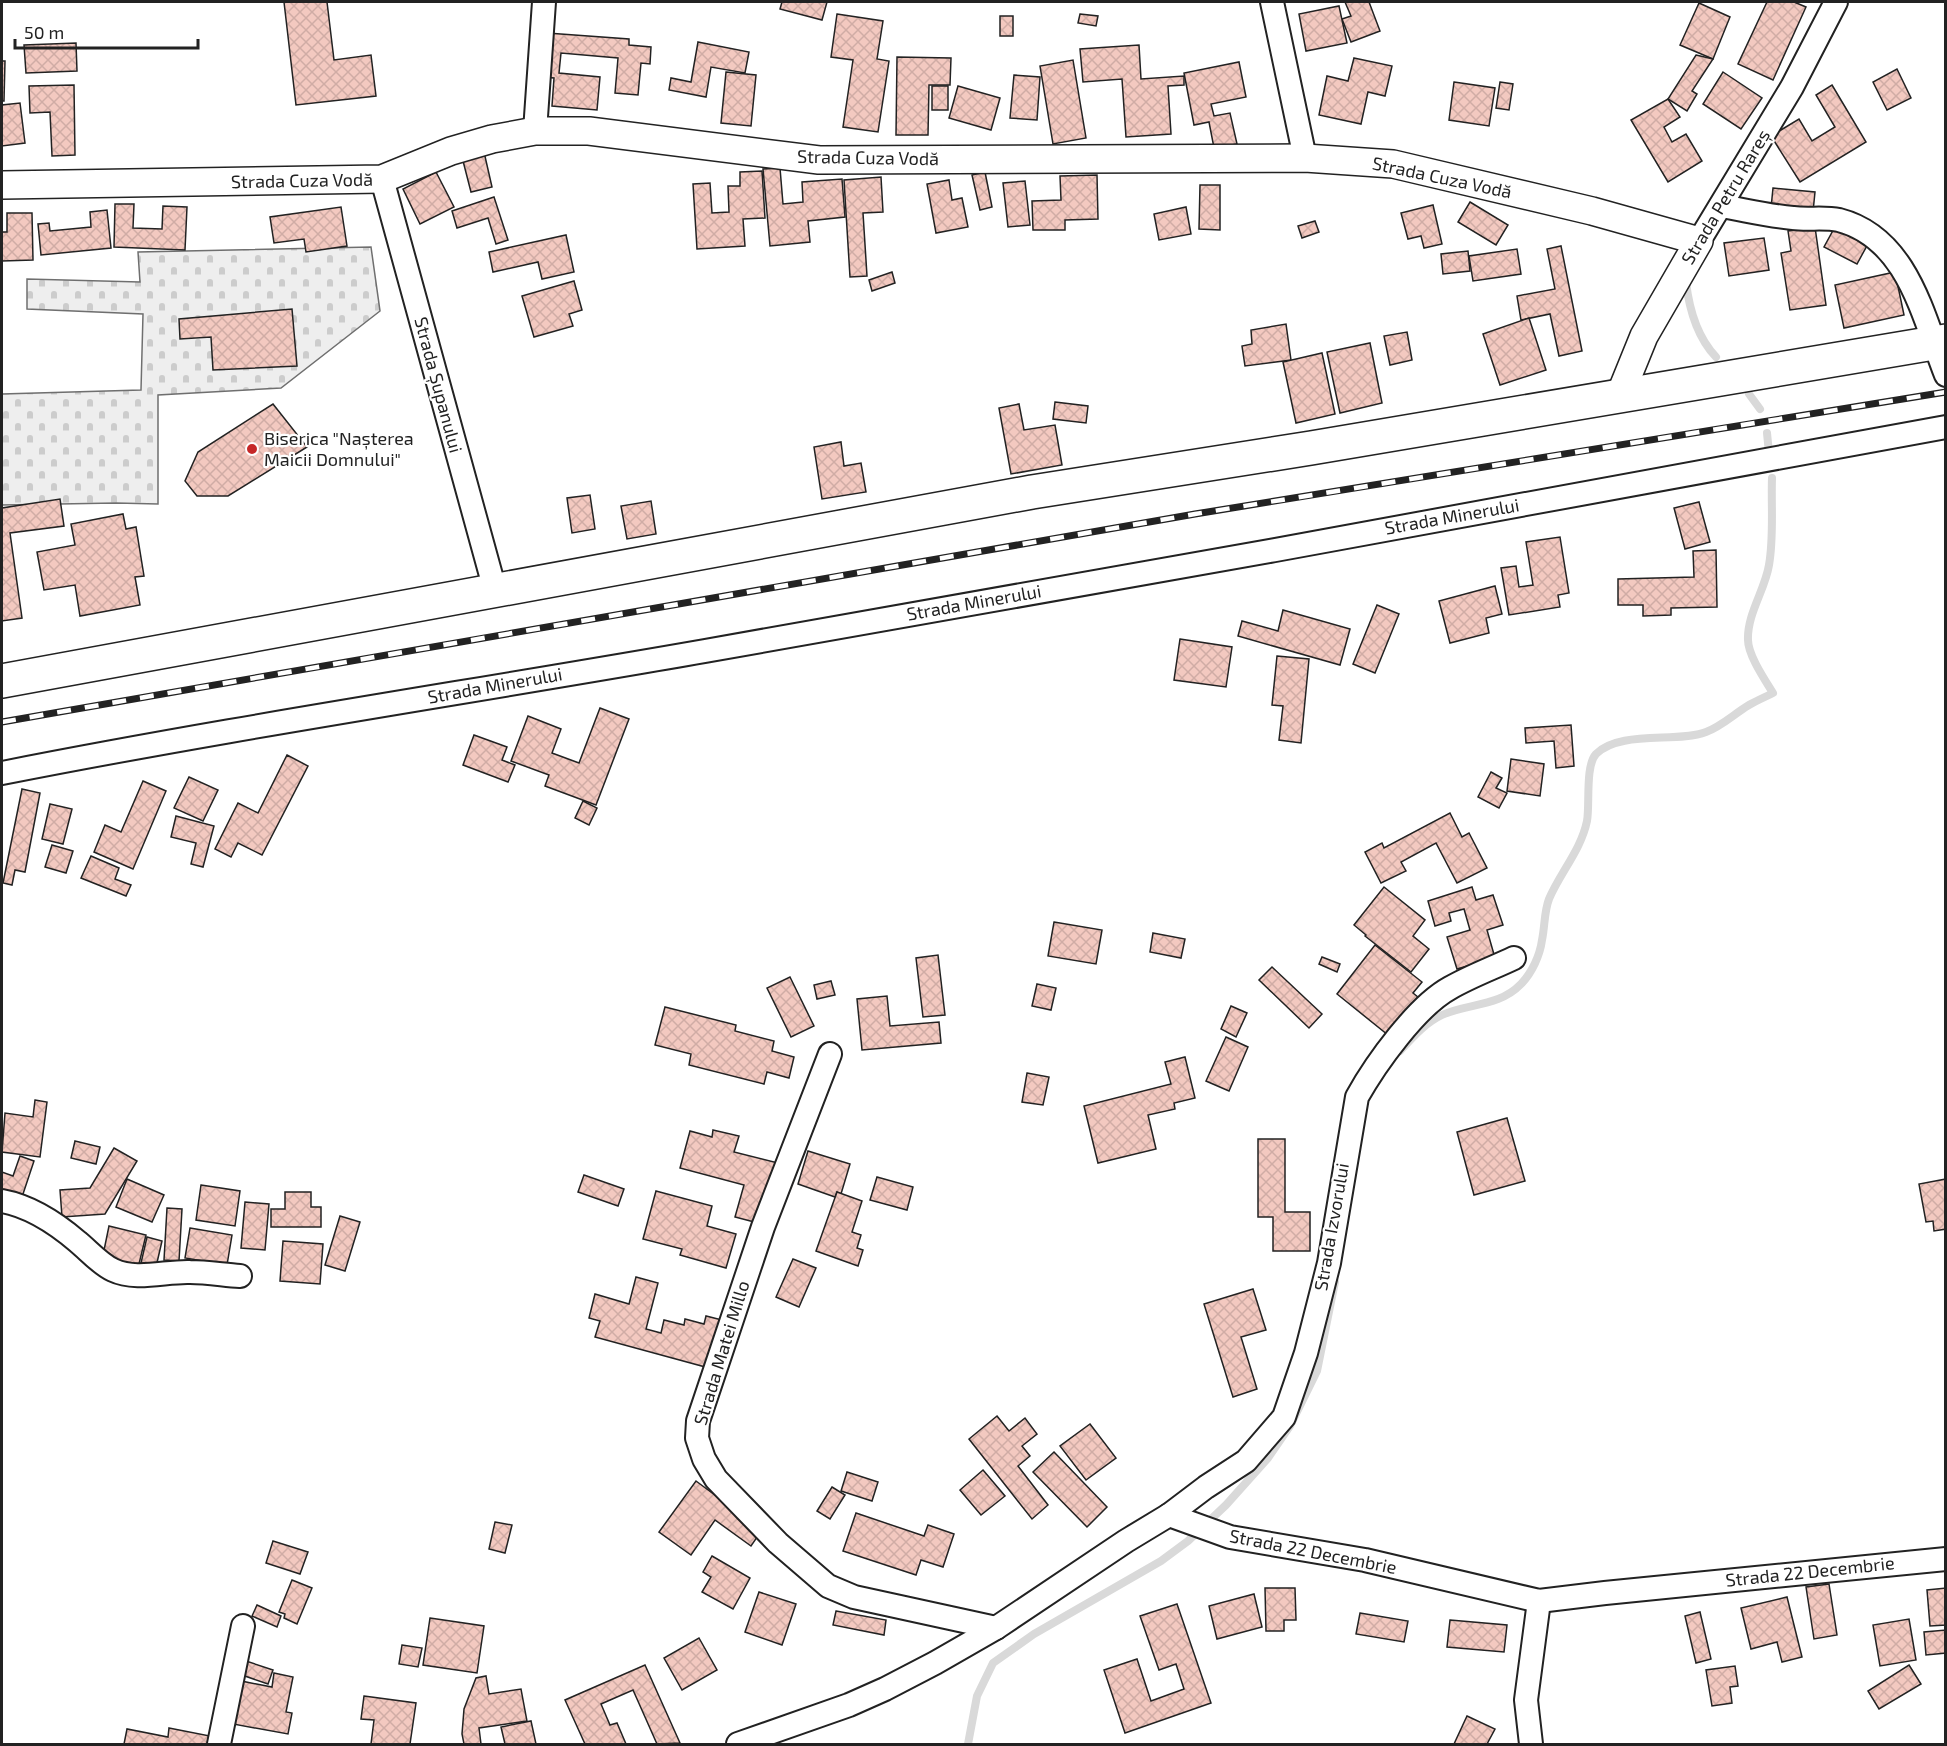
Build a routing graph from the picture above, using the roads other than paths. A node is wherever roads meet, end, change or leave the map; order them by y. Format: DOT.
graph roads {
  1 [pos="544,2"];
  2 [pos="1272,2"];
  3 [pos="1836,2"];
  4 [pos="535,131"];
  5 [pos="1305,158"];
  6 [pos="382,180"];
  7 [pos="2,185"];
  8 [pos="1721,206"];
  9 [pos="1699,241"];
  10 [pos="1939,342"];
  11 [pos="1946,375"];
  12 [pos="1620,394"];
  13 [pos="1946,427"];
  14 [pos="495,591"];
  15 [pos="2,681"];
  16 [pos="2,773"];
  17 [pos="1514,958"];
  18 [pos="830,1054"];
  19 [pos="2,1201"];
  20 [pos="240,1276"];
  21 [pos="1169,1515"];
  22 [pos="1946,1559"];
  23 [pos="1539,1601"];
  24 [pos="243,1626"];
  25 [pos="996,1628"];
  26 [pos="219,1744"];
  27 [pos="738,1744"];
  28 [pos="1532,1744"];
  1 -- 4 [label="street"];
  2 -- 5 [label="street"];
  3 -- 8 [label="street, Strada Petru Rareș"];
  4 -- 5 [label="street, Strada Cuza Vodă"];
  4 -- 6 [label="street, Strada Cuza Vodă"];
  5 -- 9 [label="street, Strada Cuza Vodă"];
  6 -- 7 [label="street, Strada Cuza Vodă"];
  6 -- 14 [label="street, Strada Șupanului"];
  8 -- 9 [label="street, Strada Petru Rareș"];
  8 -- 10 [label="street"];
  9 -- 12 [label="street, Strada Petru Rareș"];
  10 -- 11 [label="street"];
  10 -- 12 [label="main road"];
  12 -- 14 [label="main road"];
  13 -- 16 [label="street, Strada Minerului"];
  14 -- 15 [label="main road"];
  17 -- 21 [label="street, Strada Izvorului"];
  18 -- 25 [label="street, Strada Matei Millo"];
  19 -- 20 [label="street"];
  21 -- 23 [label="street, Strada 22 Decembrie"];
  21 -- 25 [label="street"];
  22 -- 23 [label="street, Strada 22 Decembrie"];
  23 -- 28 [label="street"];
  24 -- 26 [label="street"];
  25 -- 27 [label="street"];
}
